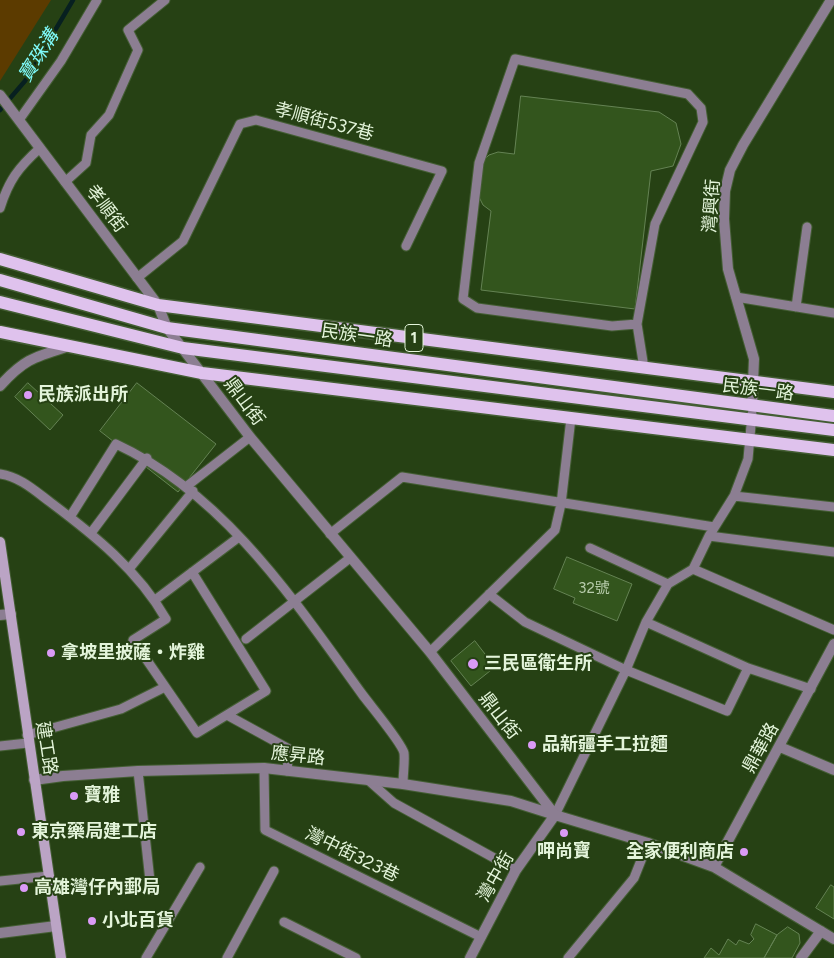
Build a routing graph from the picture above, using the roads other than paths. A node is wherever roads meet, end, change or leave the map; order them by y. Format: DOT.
graph roads {
  1 [pos="97,0"];
  2 [pos="165,0"];
  3 [pos="828,1"];
  4 [pos="0,95"];
  5 [pos="16,117"];
  6 [pos="40,148"];
  7 [pos="65,182"];
  8 [pos="0,208"];
  9 [pos="807,227"];
  10 [pos="406,246"];
  11 [pos="0,259"];
  12 [pos="137,278"];
  13 [pos="0,280"];
  14 [pos="736,297"];
  15 [pos="0,302"];
  16 [pos="158,305"];
  17 [pos="796,307"];
  18 [pos="834,313"];
  19 [pos="638,324"];
  20 [pos="167,328"];
  21 [pos="0,332"];
  22 [pos="66,347"];
  23 [pos="183,348"];
  24 [pos="644,368"];
  25 [pos="202,373"];
  26 [pos="753,382"];
  27 [pos="0,386"];
  28 [pos="834,392"];
  29 [pos="752,413"];
  30 [pos="834,416"];
  31 [pos="571,418"];
  32 [pos="834,430"];
  33 [pos="250,437"];
  34 [pos="751,440"];
  35 [pos="834,450"];
  36 [pos="146,458"];
  37 [pos="0,474"];
  38 [pos="190,489"];
  39 [pos="734,496"];
  40 [pos="561,504"];
  41 [pos="834,507"];
  42 [pos="70,517"];
  43 [pos="714,527"];
  44 [pos="91,533"];
  45 [pos="330,534"];
  46 [pos="709,536"];
  47 [pos="239,537"];
  48 [pos="0,542"];
  49 [pos="590,548"];
  50 [pos="834,552"];
  51 [pos="350,558"];
  52 [pos="129,569"];
  53 [pos="693,569"];
  54 [pos="192,572"];
  55 [pos="668,584"];
  56 [pos="489,594"];
  57 [pos="155,600"];
  58 [pos="295,600"];
  59 [pos="12,614"];
  60 [pos="0,615"];
  61 [pos="646,622"];
  62 [pos="834,630"];
  63 [pos="246,638"];
  64 [pos="834,644"];
  65 [pos="430,652"];
  66 [pos="748,668"];
  67 [pos="626,670"];
  68 [pos="165,687"];
  69 [pos="811,689"];
  70 [pos="228,715"];
  71 [pos="28,739"];
  72 [pos="0,746"];
  73 [pos="780,747"];
  74 [pos="264,768"];
  75 [pos="834,770"];
  76 [pos="138,771"];
  77 [pos="287,771"];
  78 [pos="34,780"];
  79 [pos="368,780"];
  80 [pos="403,784"];
  81 [pos="555,815"];
  82 [pos="648,843"];
  83 [pos="200,867"];
  84 [pos="714,867"];
  85 [pos="516,870"];
  86 [pos="274,871"];
  87 [pos="49,876"];
  88 [pos="0,880"];
  89 [pos="151,890"];
  90 [pos="284,922"];
  91 [pos="56,926"];
  92 [pos="821,931"];
  93 [pos="0,933"];
  94 [pos="481,937"];
  95 [pos="834,939"];
  96 [pos="61,958"];
  97 [pos="146,958"];
  98 [pos="227,958"];
  99 [pos="356,958"];
  100 [pos="470,958"];
  101 [pos="568,958"];
  102 [pos="800,958"];
  1 -- 5 [label="lane"];
  2 -- 7 [label="lane"];
  3 -- 14 [label="street, 灣興街"];
  4 -- 5 [label="street, 孝順街"];
  5 -- 6 [label="street, 孝順街"];
  6 -- 7 [label="street, 孝順街"];
  6 -- 8 [label="lane"];
  7 -- 12 [label="street, 孝順街"];
  9 -- 17 [label="lane"];
  10 -- 12 [label="lane, 孝順街537巷"];
  11 -- 16 [label="main road, 民族一路 / 1"];
  12 -- 16 [label="street, 孝順街"];
  13 -- 20 [label="main road, 民族一路 / 1"];
  14 -- 17 [label="lane"];
  14 -- 26 [label="street, 灣興街"];
  15 -- 23 [label="main road, 民族一路 / 1"];
  16 -- 20 [label="street, 孝順街"];
  16 -- 24 [label="main road, 民族一路 / 1"];
  17 -- 18 [label="lane"];
  19 -- 19 [label="lane"];
  19 -- 24 [label="lane"];
  20 -- 23 [label="street, 鼎山街"];
  20 -- 29 [label="main road, 民族一路 / 1"];
  21 -- 22 [label="main road"];
  22 -- 25 [label="main road"];
  22 -- 27 [label="street"];
  23 -- 25 [label="street, 鼎山街"];
  23 -- 29 [label="main road, 民族一路 / 1"];
  24 -- 26 [label="main road, 民族一路 / 1"];
  25 -- 31 [label="main road"];
  25 -- 33 [label="street, 鼎山街"];
  26 -- 28 [label="main road, 民族一路 / 1"];
  26 -- 29 [label="street, 灣興街"];
  29 -- 30 [label="main road, 民族一路 / 1"];
  29 -- 32 [label="main road, 民族一路 / 1"];
  29 -- 34 [label="lane"];
  31 -- 34 [label="main road"];
  31 -- 40 [label="lane"];
  33 -- 38 [label="lane"];
  33 -- 45 [label="street, 鼎山街"];
  34 -- 35 [label="main road"];
  34 -- 39 [label="lane"];
  36 -- 38 [label="lane"];
  36 -- 42 [label="lane"];
  36 -- 44 [label="lane"];
  37 -- 42 [label="lane"];
  38 -- 47 [label="lane"];
  38 -- 52 [label="lane"];
  39 -- 41 [label="lane"];
  39 -- 43 [label="lane"];
  40 -- 43 [label="lane"];
  40 -- 45 [label="lane"];
  40 -- 56 [label="lane"];
  42 -- 44 [label="lane"];
  43 -- 46 [label="lane"];
  44 -- 52 [label="lane"];
  45 -- 51 [label="street, 鼎山街"];
  46 -- 50 [label="lane"];
  46 -- 53 [label="lane"];
  47 -- 54 [label="lane"];
  47 -- 58 [label="lane"];
  48 -- 59 [label="street, 建工路"];
  49 -- 55 [label="lane"];
  51 -- 58 [label="lane"];
  51 -- 65 [label="street, 鼎山街"];
  52 -- 57 [label="lane"];
  53 -- 55 [label="lane"];
  53 -- 62 [label="lane"];
  54 -- 57 [label="lane"];
  54 -- 70 [label="lane"];
  55 -- 61 [label="lane"];
  56 -- 65 [label="lane"];
  56 -- 67 [label="lane"];
  57 -- 68 [label="lane"];
  58 -- 63 [label="lane"];
  58 -- 80 [label="lane"];
  59 -- 60 [label="street"];
  59 -- 71 [label="street, 建工路"];
  61 -- 66 [label="lane"];
  61 -- 67 [label="lane"];
  64 -- 69 [label="street, 鼎華路"];
  65 -- 81 [label="street, 鼎山街"];
  66 -- 67 [label="lane"];
  66 -- 69 [label="lane"];
  67 -- 81 [label="lane"];
  68 -- 70 [label="lane"];
  68 -- 71 [label="lane"];
  69 -- 73 [label="street, 鼎華路"];
  70 -- 77 [label="lane"];
  71 -- 72 [label="lane"];
  71 -- 78 [label="street, 建工路"];
  73 -- 75 [label="street"];
  73 -- 84 [label="street, 鼎華路"];
  74 -- 76 [label="street, 應昇路"];
  74 -- 77 [label="street, 應昇路"];
  74 -- 94 [label="lane, 灣中街323巷"];
  76 -- 78 [label="street, 應昇路"];
  76 -- 89 [label="lane"];
  77 -- 79 [label="street, 應昇路"];
  78 -- 87 [label="street, 建工路"];
  79 -- 80 [label="street, 應昇路"];
  79 -- 85 [label="lane"];
  80 -- 81 [label="street, 應昇路"];
  81 -- 82 [label="street"];
  81 -- 85 [label="street, 灣中街"];
  82 -- 84 [label="street"];
  82 -- 101 [label="lane"];
  83 -- 97 [label="lane"];
  84 -- 92 [label="street"];
  85 -- 94 [label="street, 灣中街"];
  86 -- 98 [label="lane"];
  87 -- 88 [label="lane"];
  87 -- 91 [label="street, 建工路"];
  90 -- 99 [label="lane"];
  91 -- 93 [label="street"];
  91 -- 96 [label="street, 建工路"];
  92 -- 95 [label="street"];
  92 -- 102 [label="street"];
  94 -- 100 [label="street, 灣中街"];
}
